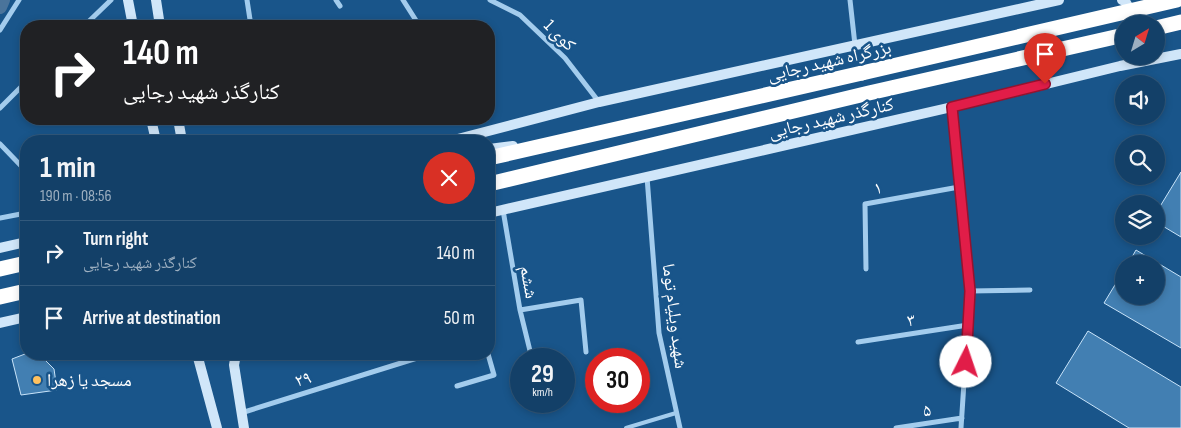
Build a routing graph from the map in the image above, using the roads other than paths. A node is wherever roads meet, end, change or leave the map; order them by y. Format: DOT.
graph roads {
  1 [pos="19,0"];
  2 [pos="111,0"];
  3 [pos="128,0"];
  4 [pos="156,0"];
  5 [pos="247,0"];
  6 [pos="336,0"];
  7 [pos="403,0"];
  8 [pos="490,0"];
  9 [pos="850,0"];
  10 [pos="1059,0"];
  11 [pos="1122,0"];
  12 [pos="1177,0"];
  13 [pos="1037,2"];
  14 [pos="340,6"];
  15 [pos="1133,15"];
  16 [pos="90,20"];
  17 [pos="132,20"];
  18 [pos="159,20"];
  19 [pos="250,20"];
  20 [pos="416,20"];
  21 [pos="1181,22"];
  22 [pos="1165,26"];
  23 [pos="0,30"];
  24 [pos="1115,37"];
  25 [pos="855,46"];
  26 [pos="1181,54"];
  27 [pos="1120,66"];
  28 [pos="20,88"];
  29 [pos="599,102"];
  30 [pos="952,107"];
  31 [pos="0,108"];
  32 [pos="473,135"];
  33 [pos="566,140"];
  34 [pos="0,144"];
  35 [pos="495,148"];
  36 [pos="495,157"];
  37 [pos="20,165"];
  38 [pos="647,177"];
  39 [pos="495,183"];
  40 [pos="959,187"];
  41 [pos="503,210"];
  42 [pos="495,212"];
  43 [pos="20,214"];
  44 [pos="0,218"];
  45 [pos="20,243"];
  46 [pos="0,248"];
  47 [pos="20,264"];
  48 [pos="0,269"];
  49 [pos="866,269"];
  50 [pos="1030,290"];
  51 [pos="970,291"];
  52 [pos="20,292"];
  53 [pos="0,297"];
  54 [pos="520,310"];
  55 [pos="20,318"];
  56 [pos="0,323"];
  57 [pos="968,325"];
  58 [pos="858,342"];
  59 [pos="529,348"];
  60 [pos="586,348"];
  61 [pos="199,360"];
  62 [pos="235,360"];
  63 [pos="411,360"];
  64 [pos="490,360"];
  65 [pos="457,386"];
  66 [pos="241,413"];
  67 [pos="676,414"];
  68 [pos="962,418"];
  69 [pos="217,428"];
  70 [pos="244,428"];
  71 [pos="626,428"];
  72 [pos="680,428"];
  73 [pos="896,428"];
  74 [pos="961,428"];
  1 -- 23 [label="street"];
  2 -- 16 [label="street"];
  3 -- 17 [label="main road"];
  4 -- 18 [label="main road"];
  5 -- 19 [label="street"];
  6 -- 14 [label="street"];
  7 -- 20 [label="street"];
  8 -- 29 [label="street, کوی 1"];
  9 -- 25 [label="street"];
  10 -- 13 [label="main road"];
  11 -- 15 [label="main road"];
  12 -- 33 [label="highway, بزرگراه شهید رجایی, bridge"];
  13 -- 25 [label="main road"];
  21 -- 22 [label="highway"];
  24 -- 39 [label="highway"];
  25 -- 29 [label="main road"];
  26 -- 27 [label="main road, کنارگذر شهید رجایی"];
  27 -- 30 [label="main road, کنارگذر شهید رجایی"];
  28 -- 31 [label="street"];
  29 -- 32 [label="main road"];
  30 -- 38 [label="main road, کنارگذر شهید رجایی"];
  30 -- 40 [label="street"];
  33 -- 35 [label="main road"];
  33 -- 36 [label="highway, بزرگراه شهید رجایی"];
  34 -- 37 [label="street"];
  38 -- 41 [label="main road, کنارگذر شهید رجایی"];
  38 -- 67 [label="street, شهید ویلیام توما"];
  40 -- 49 [label="street, ۱"];
  40 -- 51 [label="street"];
  41 -- 42 [label="main road, کنارگذر شهید رجایی"];
  41 -- 54 [label="street, ششم"];
  43 -- 44 [label="street"];
  45 -- 46 [label="main road"];
  47 -- 48 [label="highway"];
  50 -- 51 [label="street"];
  51 -- 57 [label="street"];
  52 -- 53 [label="highway"];
  54 -- 59 [label="street, ششم"];
  54 -- 60 [label="street"];
  55 -- 56 [label="main road"];
  57 -- 58 [label="street, ۳"];
  57 -- 68 [label="street"];
  61 -- 69 [label="main road"];
  62 -- 66 [label="main road"];
  63 -- 66 [label="street, ۲۹"];
  64 -- 65 [label="street"];
  66 -- 70 [label="main road"];
  67 -- 71 [label="lane"];
  67 -- 72 [label="street, شهید ویلیام توما"];
  68 -- 73 [label="street, ۵"];
  68 -- 74 [label="street"];
}
